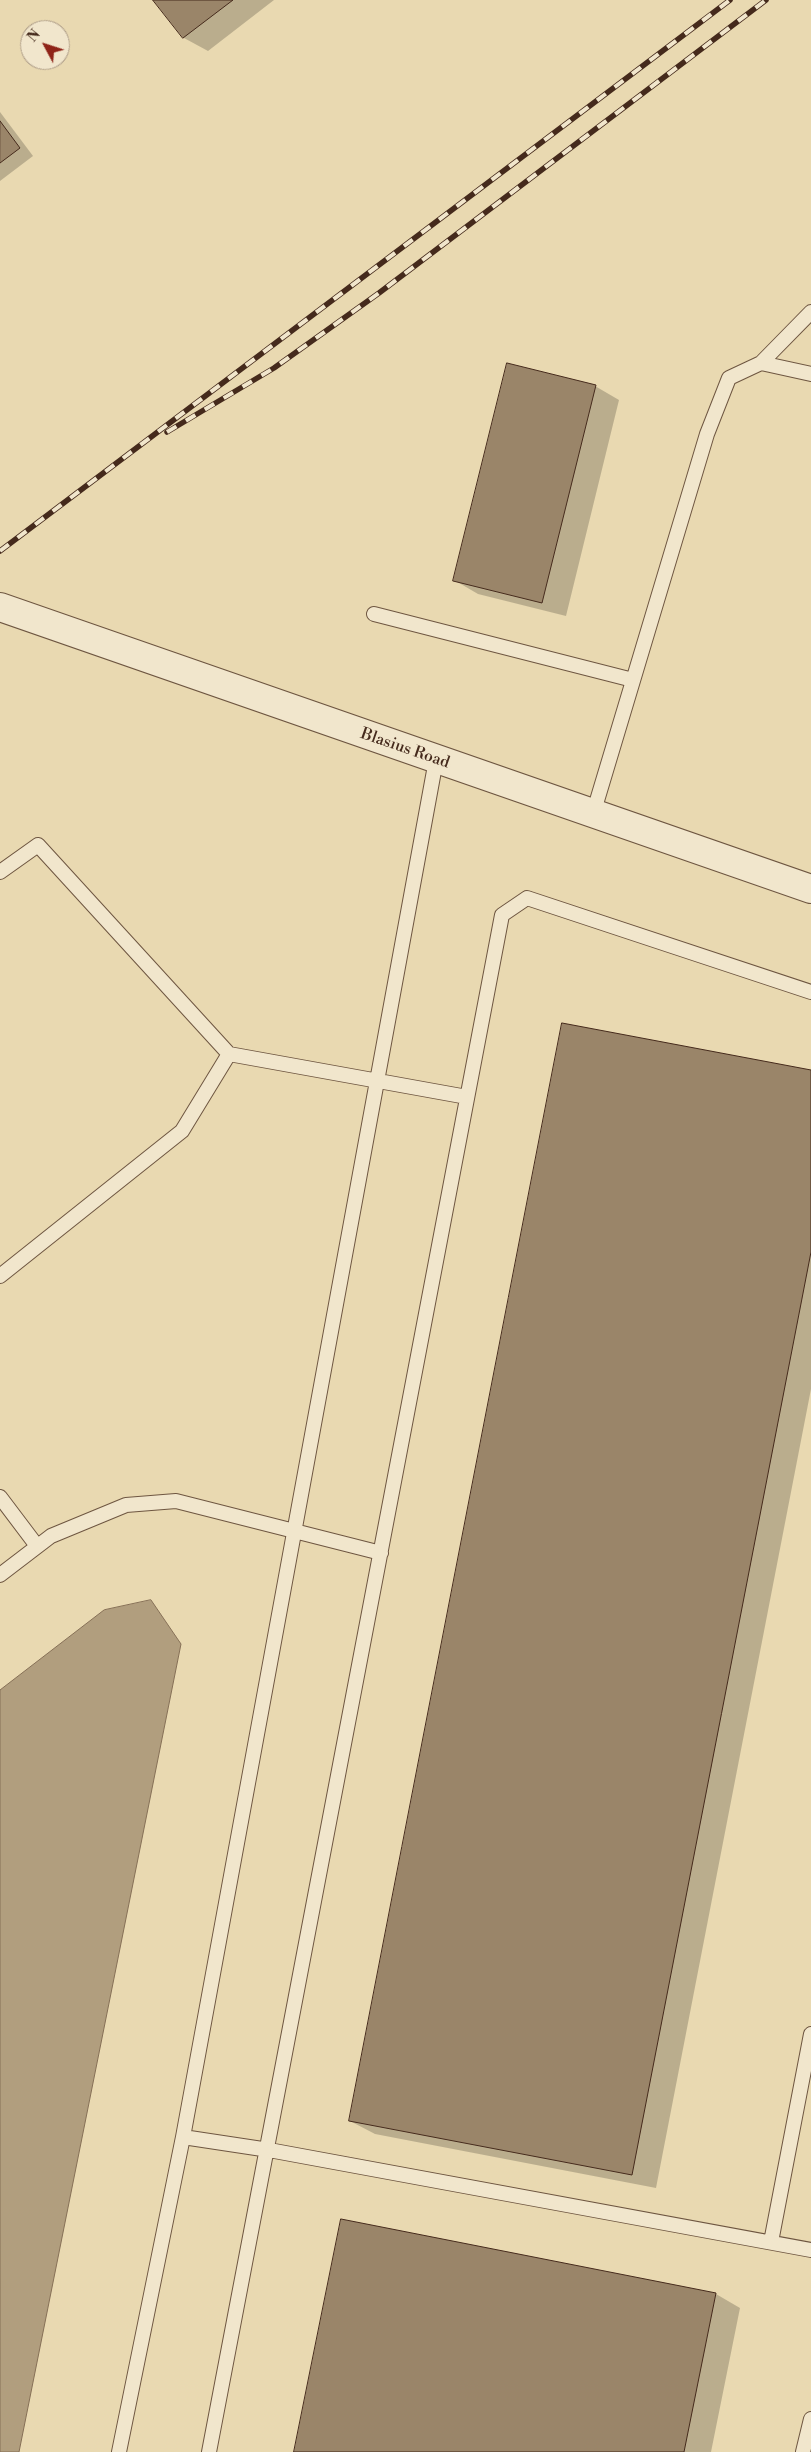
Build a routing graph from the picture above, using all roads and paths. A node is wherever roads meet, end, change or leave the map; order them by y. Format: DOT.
graph roads {
  1 [pos="811,312"];
  2 [pos="761,363"];
  3 [pos="811,374"];
  4 [pos="0,608"];
  5 [pos="374,614"];
  6 [pos="633,680"];
  7 [pos="436,760"];
  8 [pos="593,814"];
  9 [pos="0,872"];
  10 [pos="811,889"];
  11 [pos="811,992"];
  12 [pos="229,1054"];
  13 [pos="377,1080"];
  14 [pos="468,1098"];
  15 [pos="0,1276"];
  16 [pos="0,1497"];
  17 [pos="294,1531"];
  18 [pos="37,1546"];
  19 [pos="381,1553"];
  20 [pos="0,1575"];
  21 [pos="811,2034"];
  22 [pos="183,2137"];
  23 [pos="269,2150"];
  24 [pos="772,2242"];
  25 [pos="811,2250"];
  26 [pos="811,2419"];
  27 [pos="119,2452"];
  28 [pos="210,2452"];
  29 [pos="803,2452"];
  1 -- 2 [label="lane"];
  2 -- 3 [label="lane"];
  2 -- 6 [label="lane"];
  4 -- 7 [label="street, Blasius Road"];
  5 -- 6 [label="lane"];
  6 -- 8 [label="lane"];
  7 -- 8 [label="street, Blasius Road"];
  7 -- 13 [label="lane"];
  8 -- 10 [label="street, Blasius Road"];
  9 -- 12 [label="lane"];
  11 -- 14 [label="lane"];
  12 -- 13 [label="lane"];
  12 -- 15 [label="lane"];
  13 -- 14 [label="lane"];
  13 -- 17 [label="lane"];
  14 -- 19 [label="lane"];
  16 -- 18 [label="lane"];
  17 -- 18 [label="lane"];
  17 -- 19 [label="lane"];
  17 -- 22 [label="lane"];
  18 -- 20 [label="lane"];
  19 -- 23 [label="lane"];
  21 -- 24 [label="lane"];
  22 -- 23 [label="lane"];
  22 -- 27 [label="lane"];
  23 -- 24 [label="lane"];
  23 -- 28 [label="lane"];
  24 -- 25 [label="lane"];
  26 -- 29 [label="lane"];
}
